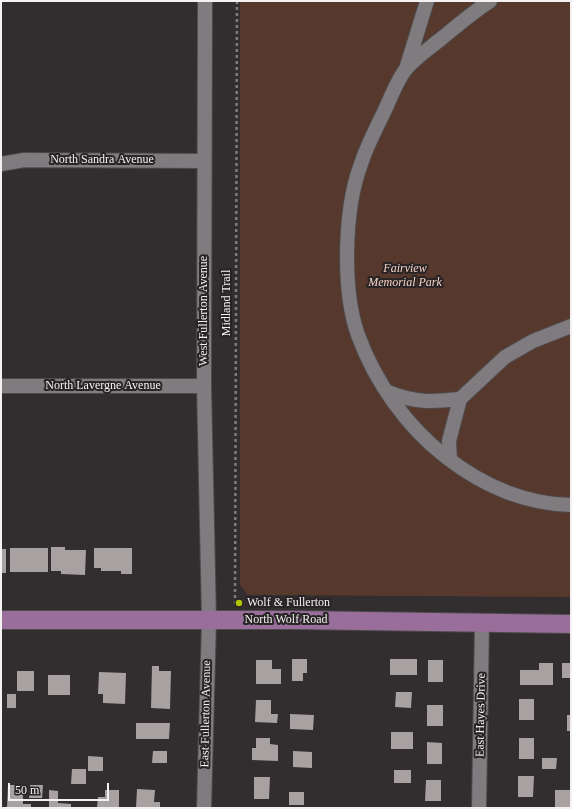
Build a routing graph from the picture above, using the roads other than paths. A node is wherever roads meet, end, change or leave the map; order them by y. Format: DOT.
graph roads {
  1 [pos="205,1"];
  2 [pos="427,1"];
  3 [pos="490,1"];
  4 [pos="405,70"];
  5 [pos="204,161"];
  6 [pos="1,164"];
  7 [pos="571,326"];
  8 [pos="1,386"];
  9 [pos="204,386"];
  10 [pos="387,392"];
  11 [pos="460,399"];
  12 [pos="450,460"];
  13 [pos="571,505"];
  14 [pos="1,620"];
  15 [pos="209,620"];
  16 [pos="482,622"];
  17 [pos="571,624"];
  18 [pos="204,808"];
  19 [pos="479,808"];
  1 -- 5 [label="street, West Fullerton Avenue"];
  2 -- 4 [label="street"];
  3 -- 4 [label="street"];
  4 -- 10 [label="street"];
  5 -- 6 [label="street, North Sandra Avenue"];
  5 -- 9 [label="street, West Fullerton Avenue"];
  7 -- 11 [label="street"];
  8 -- 9 [label="street, North Lavergne Avenue"];
  9 -- 15 [label="street, West Fullerton Avenue"];
  10 -- 11 [label="street"];
  10 -- 12 [label="street"];
  11 -- 12 [label="street"];
  12 -- 13 [label="street"];
  14 -- 15 [label="main road, North Wolf Road"];
  15 -- 16 [label="main road, North Wolf Road"];
  15 -- 18 [label="street, East Fullerton Avenue"];
  16 -- 17 [label="main road, North Wolf Road"];
  16 -- 19 [label="street, East Hayes Drive"];
}
